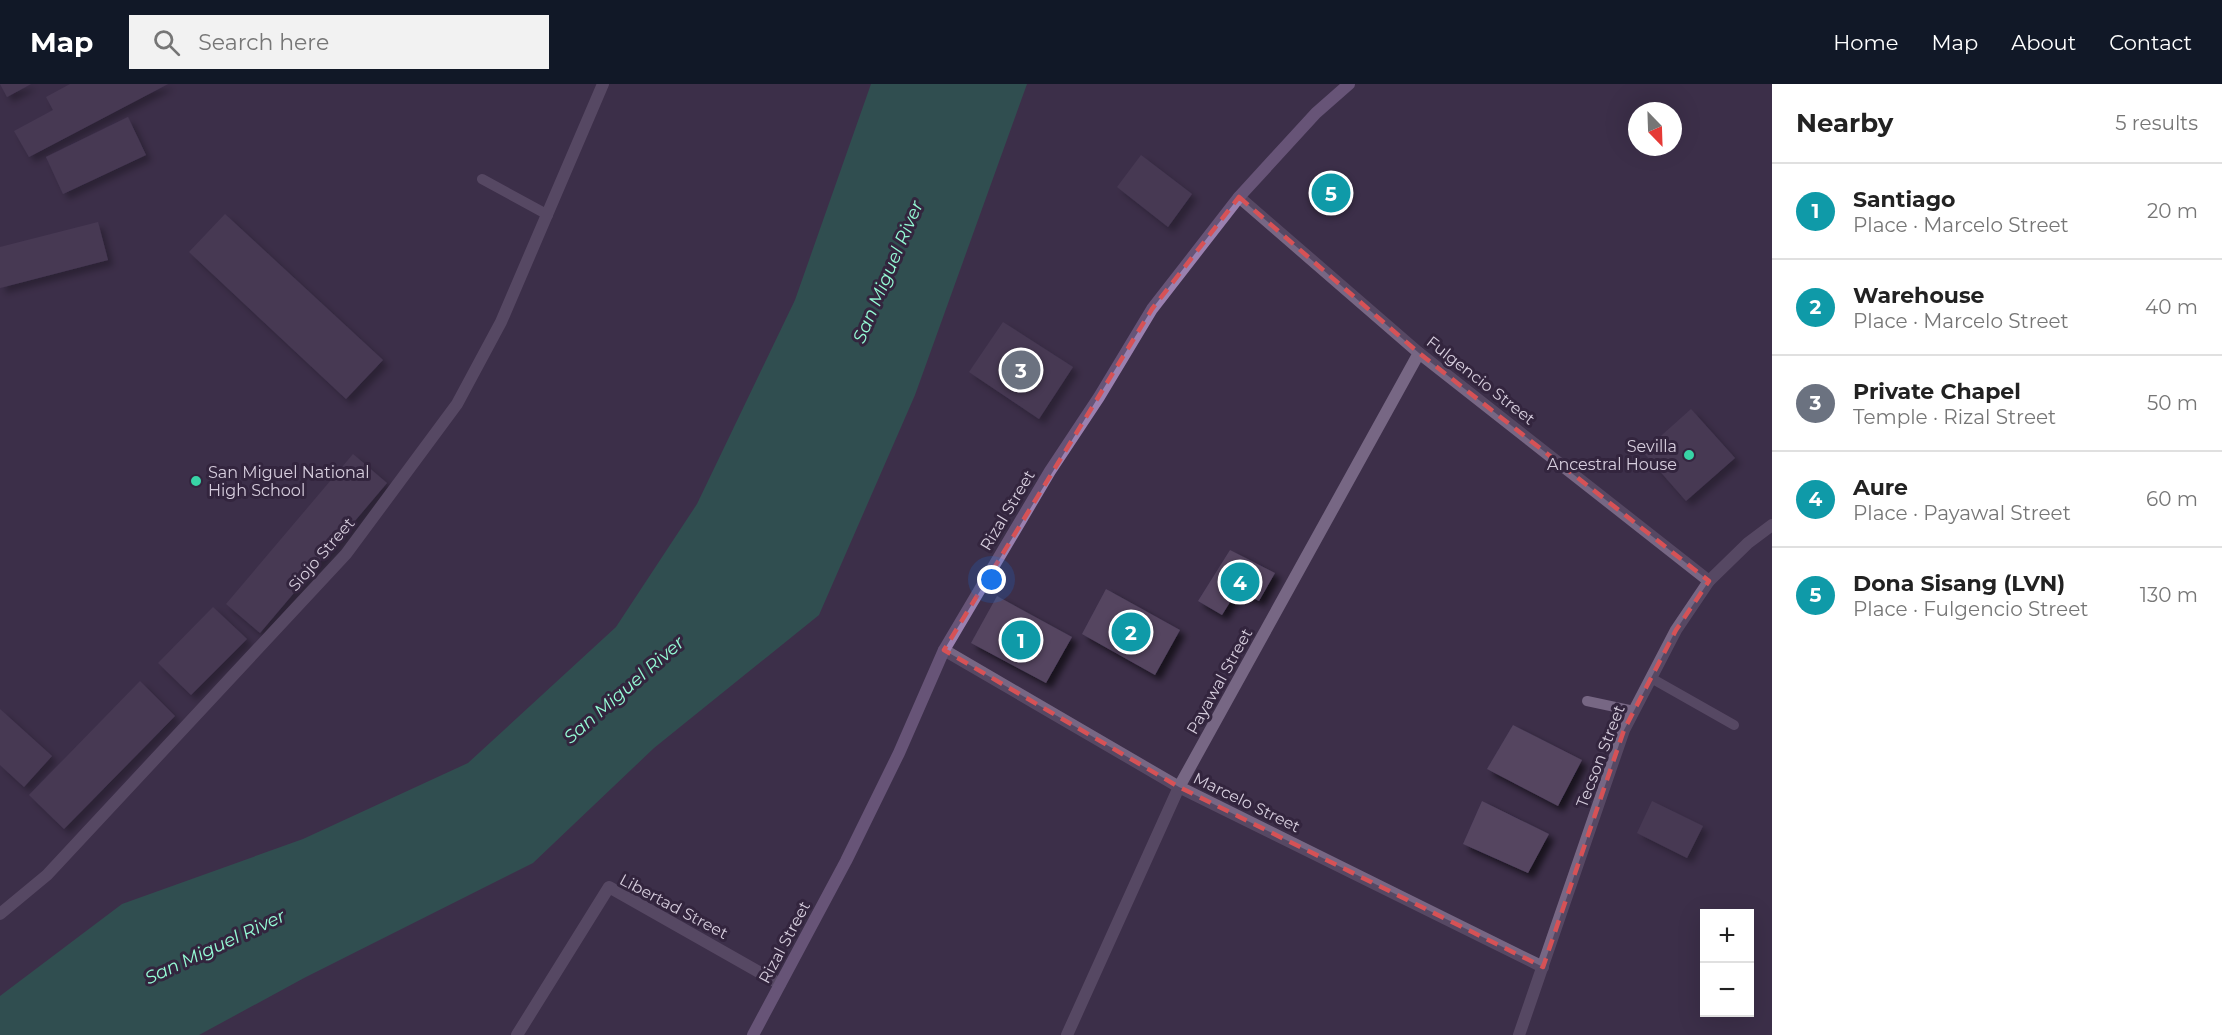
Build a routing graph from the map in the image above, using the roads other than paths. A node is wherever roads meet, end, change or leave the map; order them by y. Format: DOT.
graph roads {
  1 [pos="603,84"];
  2 [pos="1348,84"];
  3 [pos="482,179"];
  4 [pos="1239,197"];
  5 [pos="548,215"];
  6 [pos="1419,353"];
  7 [pos="1772,525"];
  8 [pos="1709,581"];
  9 [pos="944,650"];
  10 [pos="1651,678"];
  11 [pos="1587,701"];
  12 [pos="1634,711"];
  13 [pos="1734,725"];
  14 [pos="1179,787"];
  15 [pos="0,914"];
  16 [pos="1543,967"];
  17 [pos="780,984"];
  18 [pos="517,1035"];
  19 [pos="753,1035"];
  20 [pos="1067,1035"];
  21 [pos="1519,1035"];
  1 -- 5 [label="street, Siojo Street"];
  2 -- 4 [label="main road, Rizal Street"];
  3 -- 5 [label="lane"];
  4 -- 6 [label="street, Fulgencio Street"];
  4 -- 9 [label="main road, Rizal Street"];
  5 -- 15 [label="street, Siojo Street"];
  6 -- 8 [label="street, Fulgencio Street"];
  6 -- 14 [label="street, Payawal Street"];
  7 -- 8 [label="street, Tecson Street"];
  8 -- 10 [label="street, Tecson Street"];
  9 -- 14 [label="street, Marcelo Street"];
  9 -- 17 [label="main road, Rizal Street"];
  10 -- 12 [label="street, Tecson Street"];
  10 -- 13 [label="lane"];
  11 -- 12 [label="lane"];
  12 -- 16 [label="street, Tecson Street"];
  14 -- 16 [label="street, Marcelo Street"];
  14 -- 20 [label="street, Payawal Street"];
  16 -- 21 [label="street, Tecson Street"];
  17 -- 18 [label="street, Libertad Street"];
  17 -- 19 [label="main road, Rizal Street"];
}
